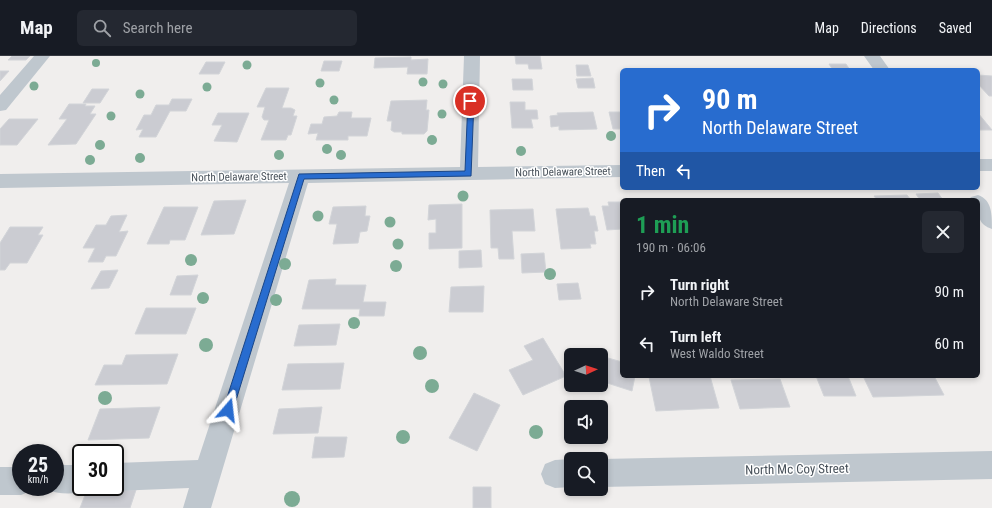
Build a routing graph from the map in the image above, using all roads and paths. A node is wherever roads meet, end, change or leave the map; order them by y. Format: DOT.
graph roads {
  1 [pos="42,56"];
  2 [pos="472,56"];
  3 [pos="872,56"];
  4 [pos="881,68"];
  5 [pos="0,106"];
  6 [pos="980,165"];
  7 [pos="992,165"];
  8 [pos="620,171"];
  9 [pos="469,174"];
  10 [pos="301,176"];
  11 [pos="0,181"];
  12 [pos="980,205"];
  13 [pos="992,221"];
  14 [pos="992,465"];
  15 [pos="608,473"];
  16 [pos="208,474"];
  17 [pos="124,478"];
  18 [pos="0,481"];
  19 [pos="12,481"];
  20 [pos="197,508"];
  1 -- 5 [label="street"];
  2 -- 9 [label="street"];
  3 -- 4 [label="street"];
  6 -- 7 [label="street"];
  8 -- 9 [label="street, North Delaware Street"];
  9 -- 10 [label="street, North Delaware Street"];
  10 -- 11 [label="street, North Delaware Street"];
  10 -- 16 [label="street"];
  12 -- 13 [label="street"];
  14 -- 15 [label="street, North Mc Coy Street"];
  16 -- 17 [label="street"];
  16 -- 20 [label="street"];
  18 -- 19 [label="street"];
}
